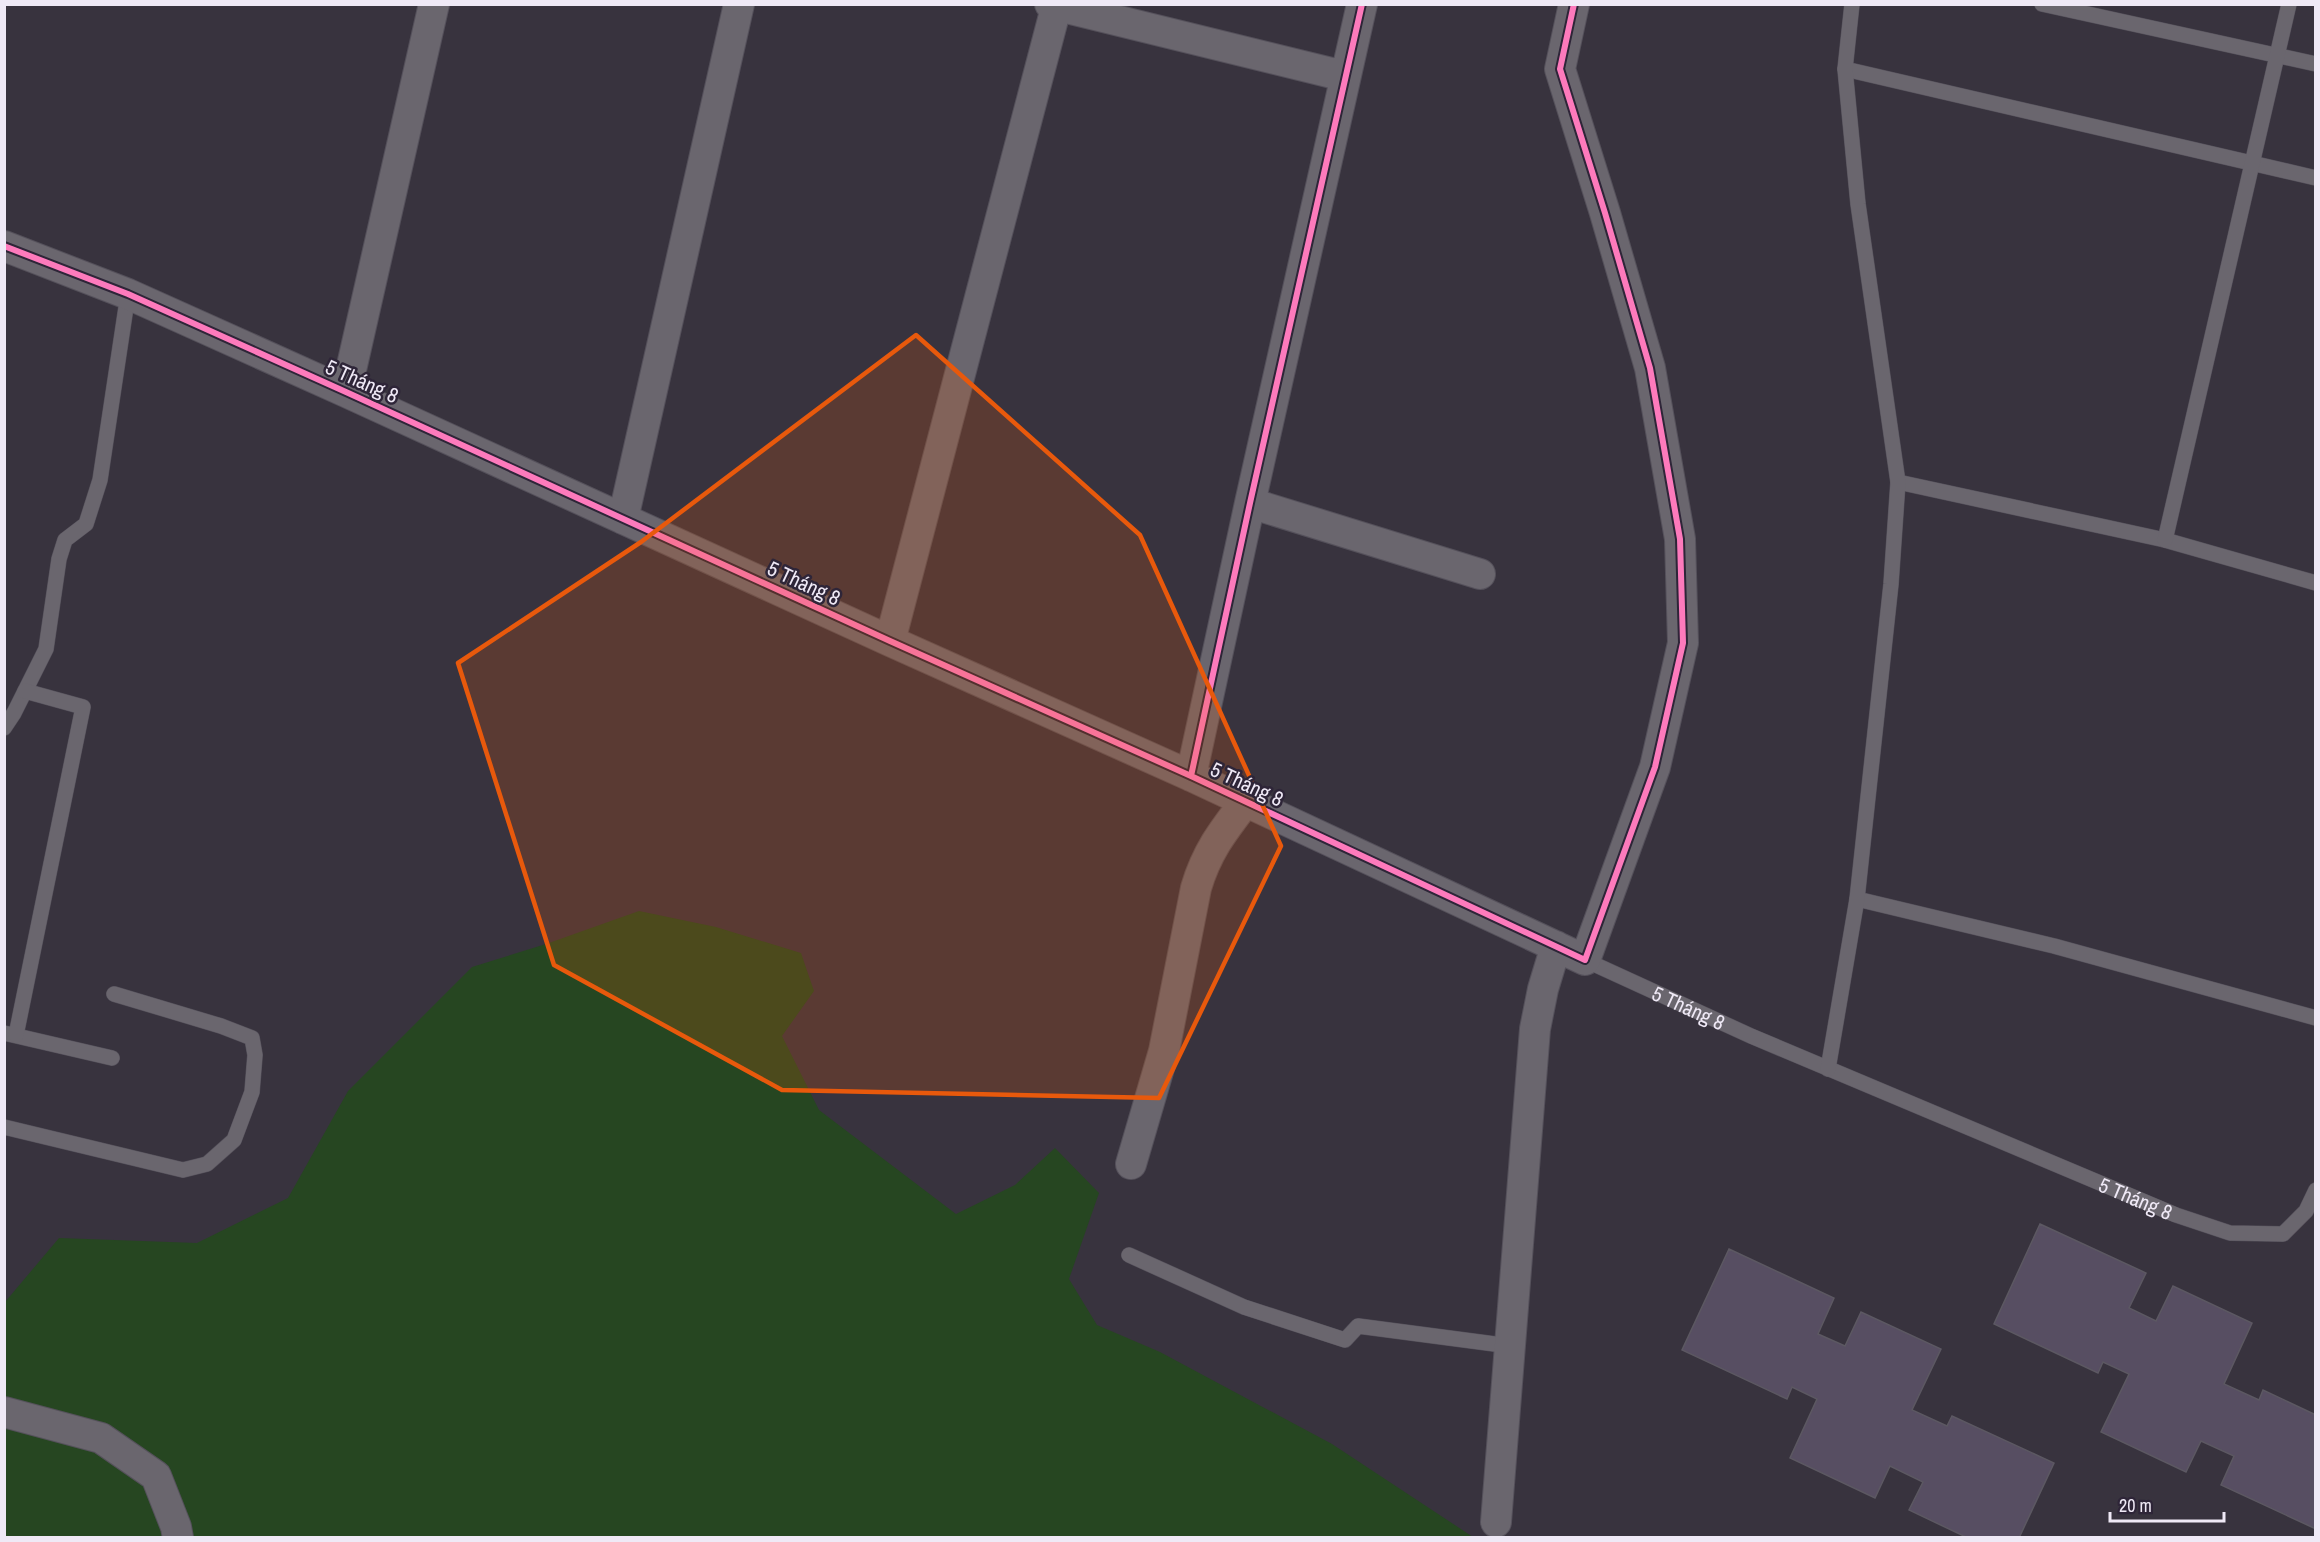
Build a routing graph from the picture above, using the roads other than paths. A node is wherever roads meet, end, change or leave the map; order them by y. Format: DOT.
graph roads {
  1 [pos="434,4"];
  2 [pos="739,4"];
  3 [pos="1362,4"];
  4 [pos="1574,4"];
  5 [pos="1852,4"];
  6 [pos="2042,4"];
  7 [pos="2289,4"];
  8 [pos="1055,5"];
  9 [pos="2277,56"];
  10 [pos="2316,64"];
  11 [pos="1845,69"];
  12 [pos="1344,76"];
  13 [pos="2252,163"];
  14 [pos="2316,178"];
  15 [pos="4,246"];
  16 [pos="128,294"];
  17 [pos="346,392"];
  18 [pos="1899,482"];
  19 [pos="1250,502"];
  20 [pos="623,519"];
  21 [pos="2165,540"];
  22 [pos="1480,574"];
  23 [pos="2316,584"];
  24 [pos="890,641"];
  25 [pos="25,691"];
  26 [pos="4,728"];
  27 [pos="1191,776"];
  28 [pos="1246,801"];
  29 [pos="1857,899"];
  30 [pos="1556,946"];
  31 [pos="1586,960"];
  32 [pos="114,994"];
  33 [pos="2316,1018"];
  34 [pos="10,1034"];
  35 [pos="112,1058"];
  36 [pos="1828,1069"];
  37 [pos="4,1127"];
  38 [pos="1131,1164"];
  39 [pos="2316,1190"];
  40 [pos="1129,1255"];
  41 [pos="1510,1346"];
  42 [pos="4,1412"];
  43 [pos="1496,1522"];
  44 [pos="178,1538"];
  1 -- 17 [label="street"];
  2 -- 20 [label="street"];
  3 -- 12 [label="street"];
  4 -- 31 [label="street"];
  5 -- 11 [label="lane"];
  6 -- 9 [label="lane"];
  7 -- 9 [label="lane"];
  8 -- 12 [label="street"];
  8 -- 24 [label="street"];
  9 -- 10 [label="lane"];
  9 -- 13 [label="lane"];
  11 -- 13 [label="lane"];
  11 -- 18 [label="lane"];
  12 -- 19 [label="street"];
  13 -- 14 [label="lane"];
  13 -- 21 [label="lane"];
  15 -- 16 [label="street, 5 Tháng 8"];
  16 -- 17 [label="street, 5 Tháng 8"];
  16 -- 25 [label="lane"];
  17 -- 20 [label="street, 5 Tháng 8"];
  18 -- 21 [label="lane"];
  18 -- 29 [label="lane"];
  19 -- 22 [label="street"];
  19 -- 27 [label="street"];
  20 -- 24 [label="street, 5 Tháng 8"];
  21 -- 23 [label="lane"];
  24 -- 27 [label="street, 5 Tháng 8"];
  25 -- 26 [label="lane"];
  25 -- 34 [label="lane"];
  27 -- 28 [label="street, 5 Tháng 8"];
  28 -- 30 [label="street, 5 Tháng 8"];
  28 -- 38 [label="street"];
  29 -- 33 [label="lane"];
  29 -- 36 [label="lane"];
  30 -- 31 [label="street, 5 Tháng 8"];
  30 -- 41 [label="street"];
  31 -- 36 [label="lane, 5 Tháng 8"];
  32 -- 37 [label="lane"];
  34 -- 35 [label="lane"];
  36 -- 39 [label="lane, 5 Tháng 8"];
  40 -- 41 [label="lane"];
  41 -- 43 [label="street"];
  42 -- 44 [label="street"];
}
